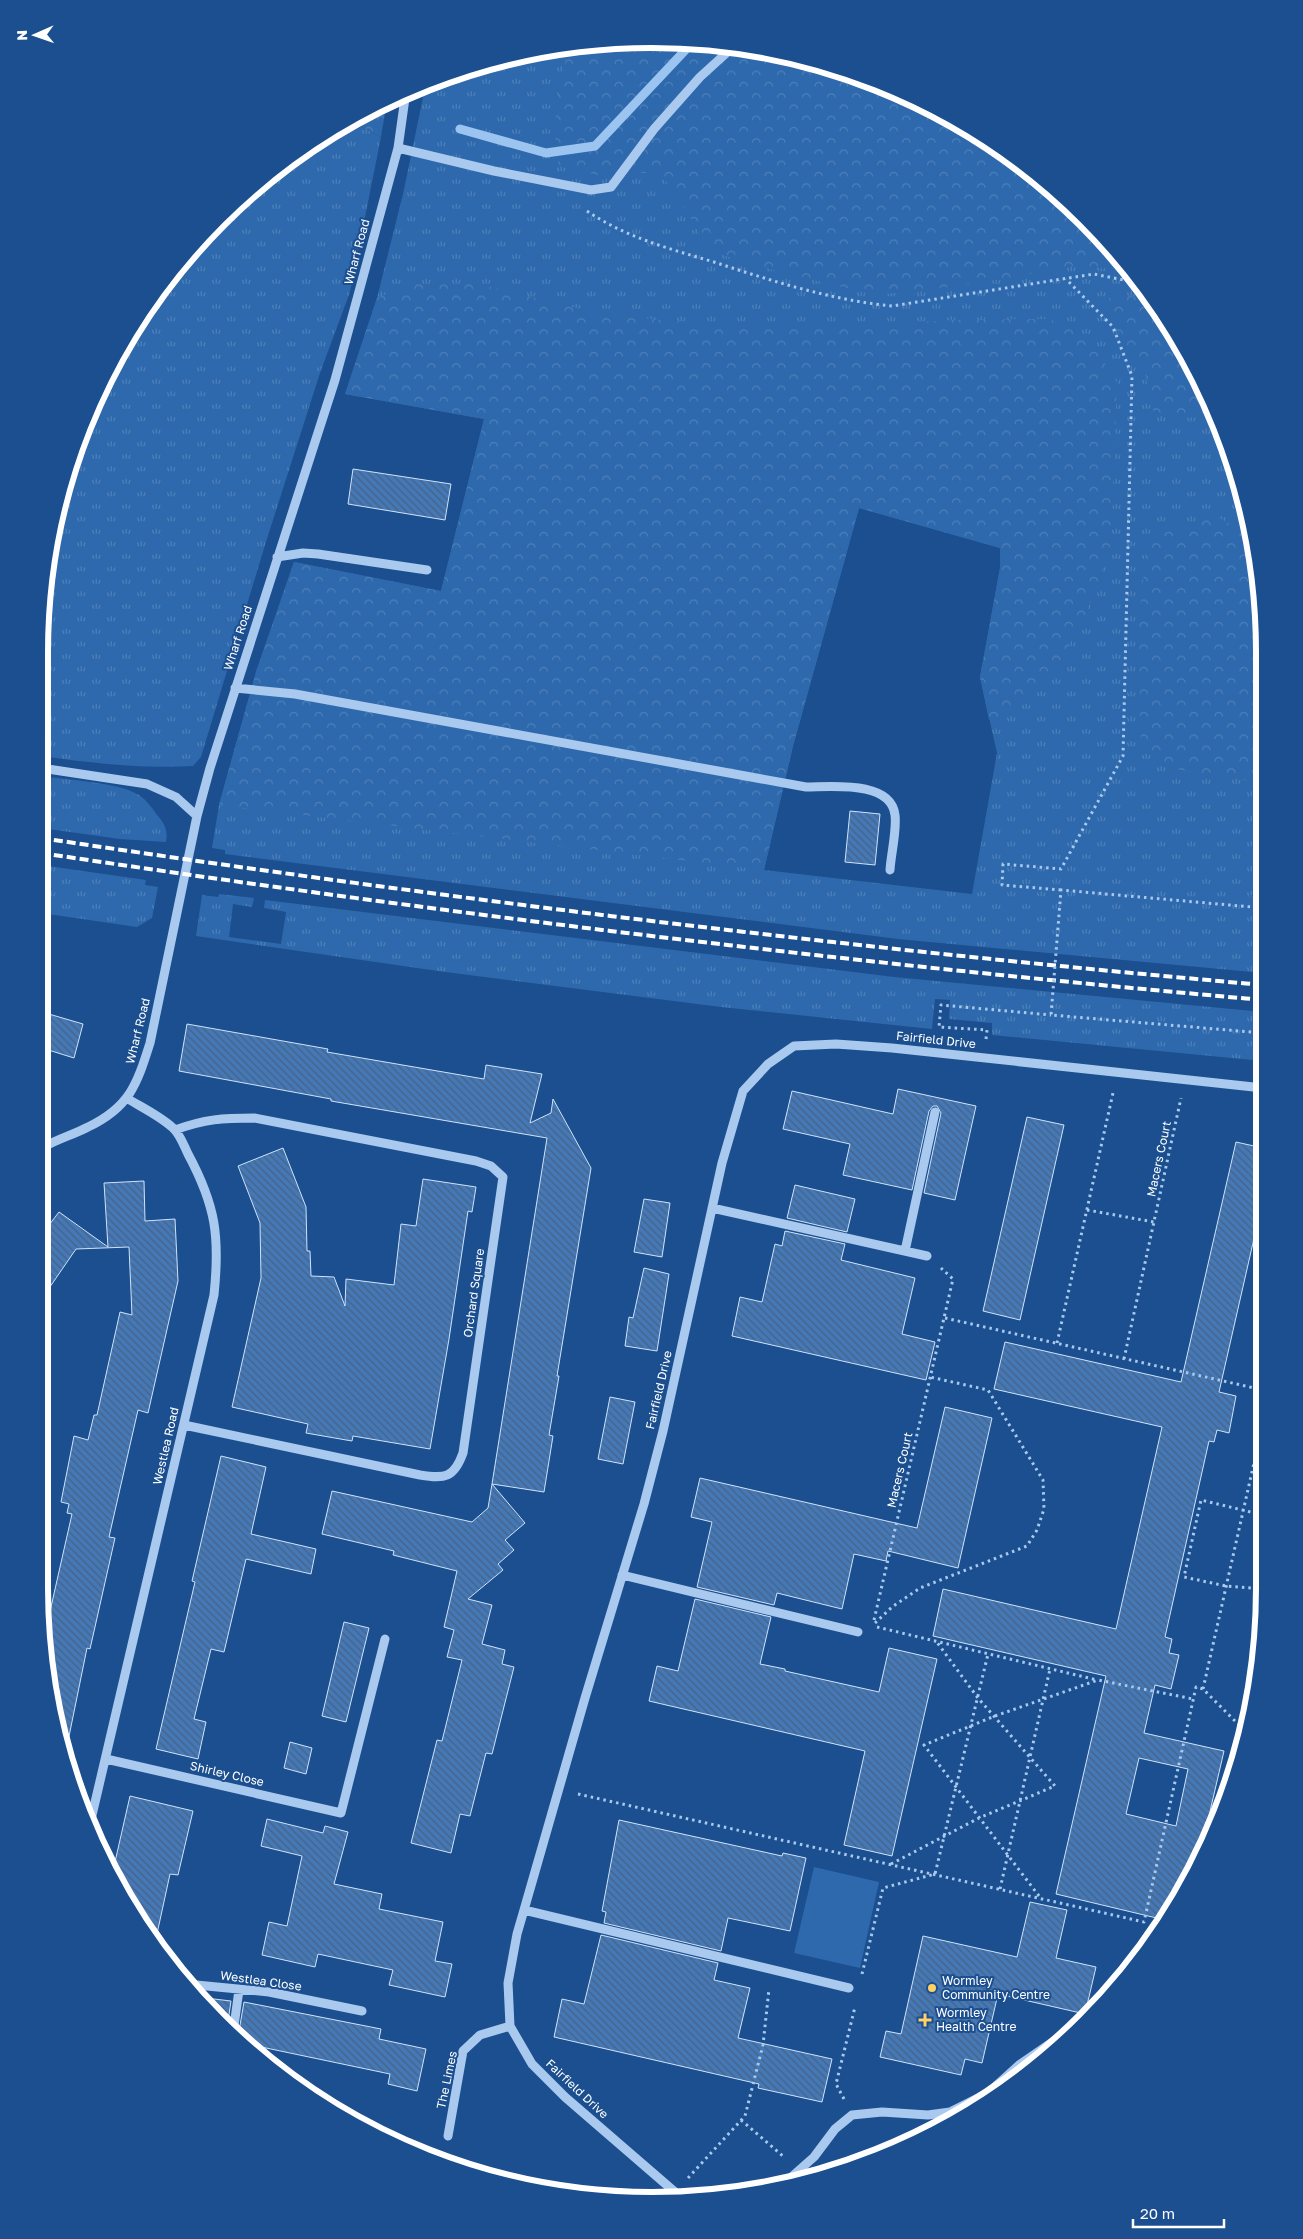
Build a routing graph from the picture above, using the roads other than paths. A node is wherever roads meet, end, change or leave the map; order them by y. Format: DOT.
graph roads {
  1 [pos="727,53"];
  2 [pos="405,100"];
  3 [pos="398,148"];
  4 [pos="277,557"];
  5 [pos="427,570"];
  6 [pos="235,688"];
  7 [pos="48,769"];
  8 [pos="197,816"];
  9 [pos="890,870"];
  10 [pos="1256,1087"];
  11 [pos="128,1099"];
  12 [pos="935,1112"];
  13 [pos="175,1130"];
  14 [pos="48,1146"];
  15 [pos="712,1208"];
  16 [pos="904,1252"];
  17 [pos="927,1256"];
  18 [pos="184,1424"];
  19 [pos="622,1574"];
  20 [pos="858,1632"];
  21 [pos="385,1639"];
  22 [pos="106,1759"];
  23 [pos="92,1816"];
  24 [pos="524,1910"];
  25 [pos="196,1985"];
  26 [pos="849,1988"];
  27 [pos="239,1990"];
  28 [pos="362,2011"];
  29 [pos="234,2024"];
  30 [pos="510,2026"];
  31 [pos="1036,2054"];
  32 [pos="1008,2075"];
  33 [pos="961,2106"];
  34 [pos="448,2136"];
  35 [pos="795,2174"];
  36 [pos="676,2191"];
  1 -- 3 [label="street"];
  2 -- 3 [label="street, Wharf Road"];
  3 -- 4 [label="street, Wharf Road"];
  4 -- 5 [label="street"];
  4 -- 6 [label="street, Wharf Road"];
  6 -- 8 [label="street, Wharf Road"];
  6 -- 9 [label="street"];
  7 -- 8 [label="street"];
  8 -- 11 [label="street, Wharf Road"];
  10 -- 15 [label="street, Fairfield Drive"];
  11 -- 13 [label="street, Westlea Road"];
  11 -- 14 [label="street, Wharf Road"];
  12 -- 16 [label="street"];
  13 -- 18 [label="street, Westlea Road"];
  13 -- 18 [label="street, Orchard Square"];
  15 -- 16 [label="street"];
  15 -- 19 [label="street, Fairfield Drive"];
  16 -- 17 [label="street"];
  18 -- 22 [label="street, Westlea Road"];
  19 -- 20 [label="street"];
  19 -- 24 [label="street, Fairfield Drive"];
  21 -- 22 [label="street, Shirley Close"];
  22 -- 23 [label="street, Westlea Road"];
  24 -- 26 [label="street"];
  24 -- 30 [label="street, Fairfield Drive"];
  25 -- 27 [label="street, Westlea Close"];
  27 -- 28 [label="street, Westlea Close"];
  27 -- 29 [label="street"];
  30 -- 34 [label="street, The Limes"];
  30 -- 36 [label="street, Fairfield Drive"];
  31 -- 32 [label="street"];
  33 -- 35 [label="street"];
}
